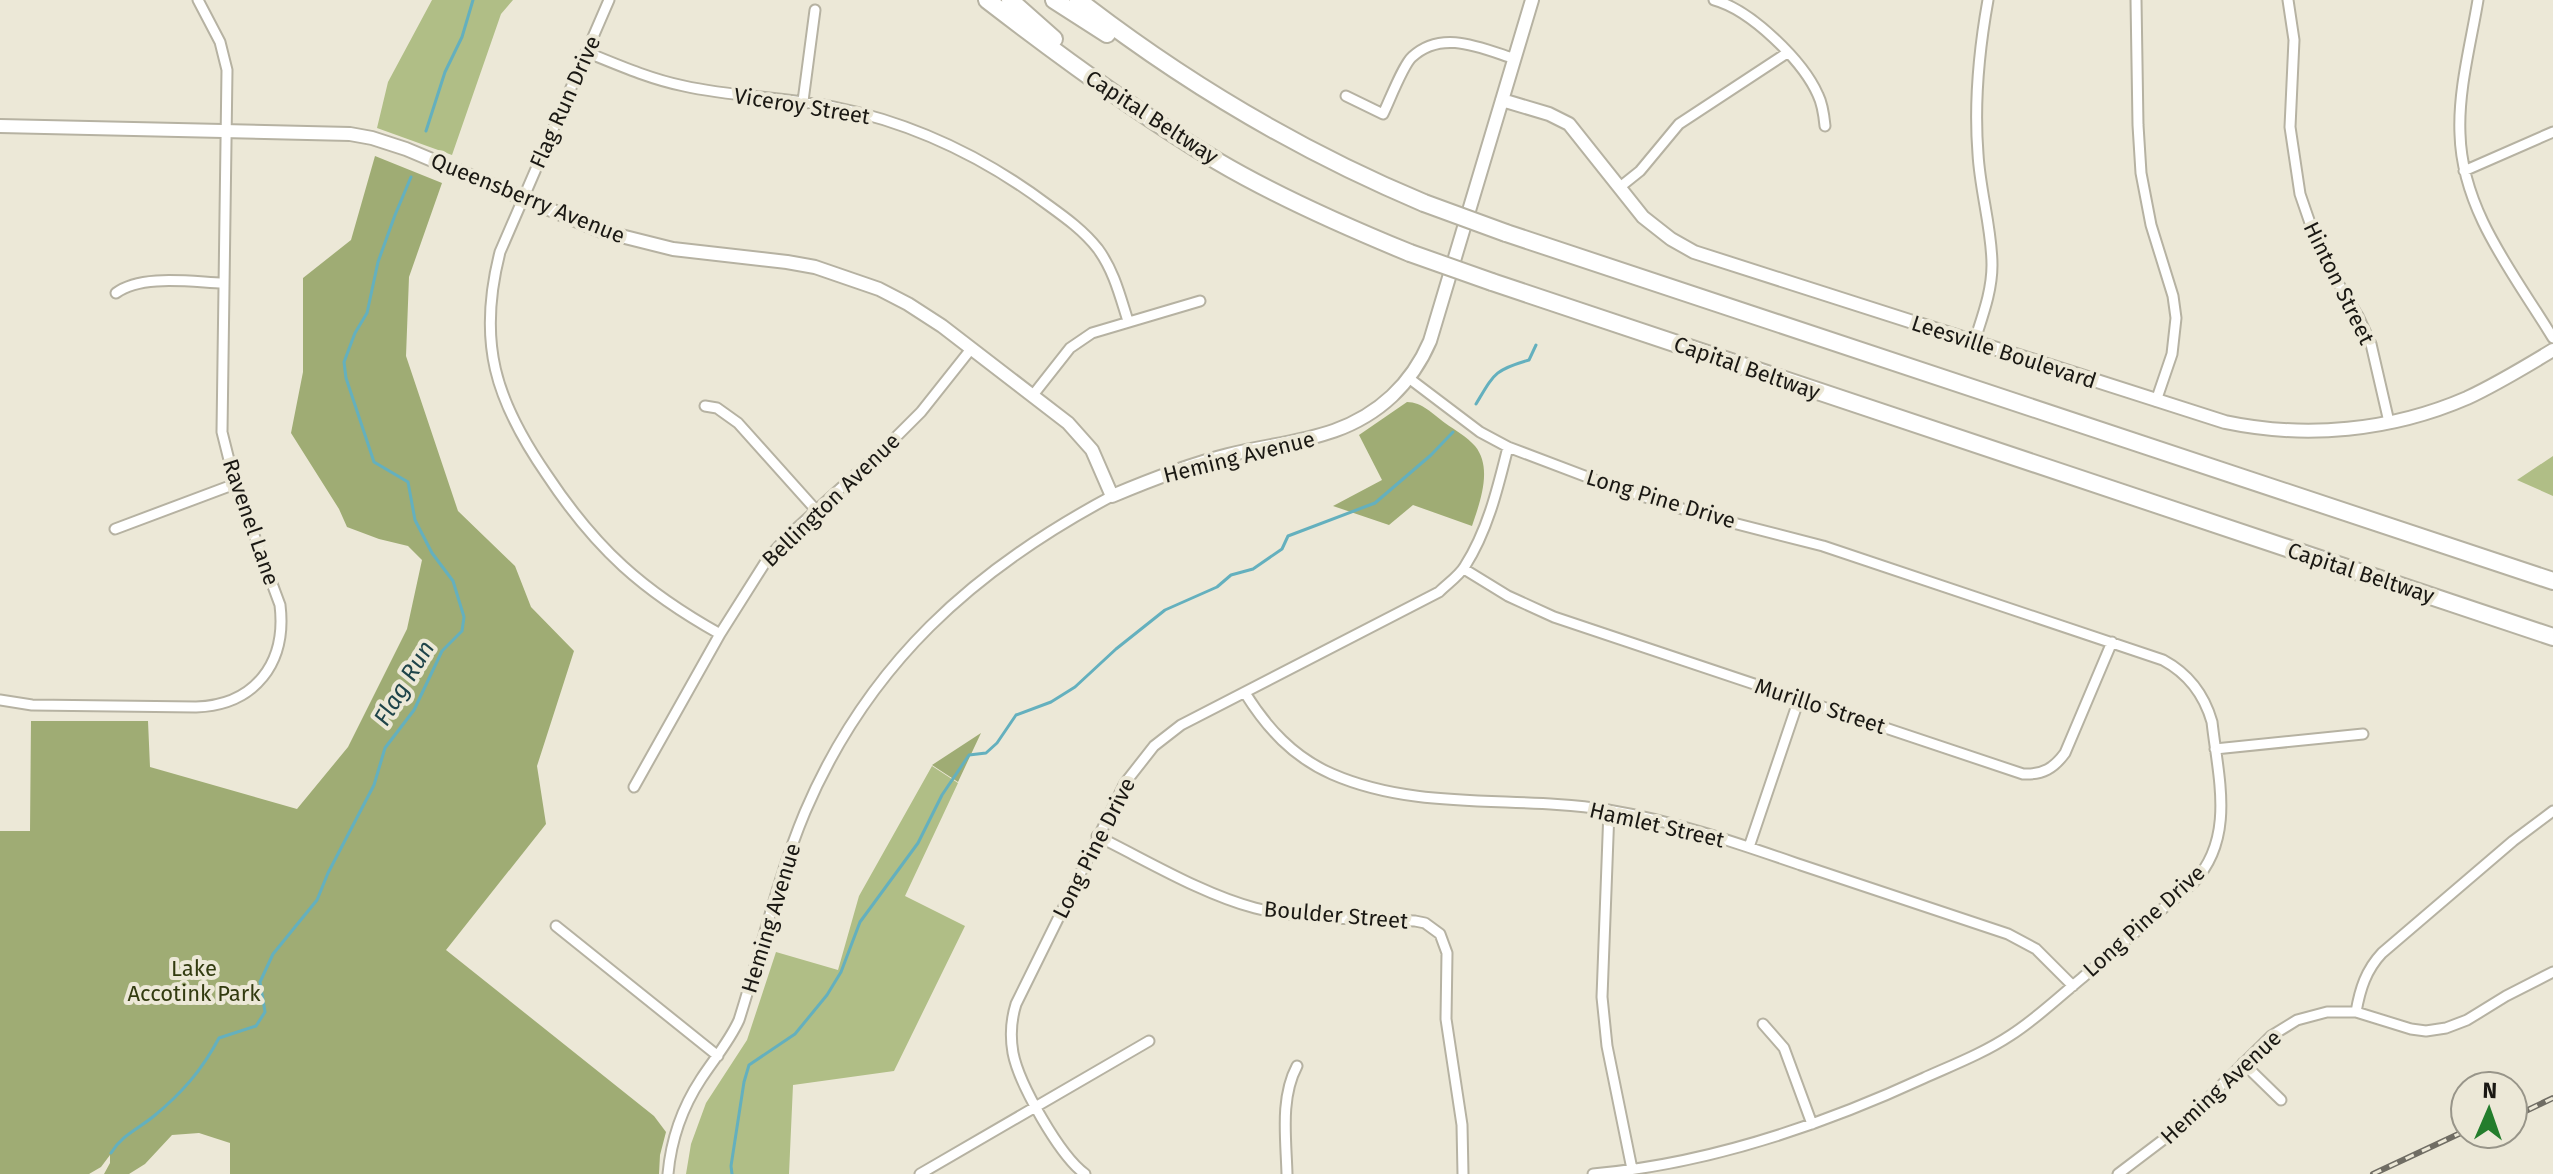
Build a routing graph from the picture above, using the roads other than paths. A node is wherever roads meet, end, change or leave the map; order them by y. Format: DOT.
graph roads {
  1 [pos="198,0"];
  2 [pos="609,0"];
  3 [pos="987,0"];
  4 [pos="1010,0"];
  5 [pos="1054,0"];
  6 [pos="1078,0"];
  7 [pos="1532,0"];
  8 [pos="1714,0"];
  9 [pos="1988,0"];
  10 [pos="2136,0"];
  11 [pos="2288,0"];
  12 [pos="2478,0"];
  13 [pos="815,10"];
  14 [pos="586,52"];
  15 [pos="1787,53"];
  16 [pos="1515,59"];
  17 [pos="1346,96"];
  18 [pos="1502,100"];
  19 [pos="803,101"];
  20 [pos="1227,103"];
  21 [pos="1149,117"];
  22 [pos="0,126"];
  23 [pos="1825,126"];
  24 [pos="226,130"];
  25 [pos="2553,132"];
  26 [pos="2464,171"];
  27 [pos="1620,187"];
  28 [pos="522,200"];
  29 [pos="223,283"];
  30 [pos="116,293"];
  31 [pos="1200,301"];
  32 [pos="1128,321"];
  33 [pos="2553,338"];
  34 [pos="1974,343"];
  35 [pos="971,349"];
  36 [pos="2553,350"];
  37 [pos="1410,379"];
  38 [pos="1033,395"];
  39 [pos="2156,401"];
  40 [pos="705,406"];
  41 [pos="2389,422"];
  42 [pos="1508,447"];
  43 [pos="235,484"];
  44 [pos="1112,496"];
  45 [pos="816,510"];
  46 [pos="115,529"];
  47 [pos="1464,569"];
  48 [pos="2553,581"];
  49 [pos="720,634"];
  50 [pos="2553,637"];
  51 [pos="2112,642"];
  52 [pos="1245,693"];
  53 [pos="1799,699"];
  54 [pos="0,700"];
  55 [pos="2363,734"];
  56 [pos="2215,749"];
  57 [pos="634,787"];
  58 [pos="1609,810"];
  59 [pos="2553,811"];
  60 [pos="1097,836"];
  61 [pos="1749,847"];
  62 [pos="556,926"];
  63 [pos="2553,972"];
  64 [pos="2073,986"];
  65 [pos="2356,1012"];
  66 [pos="1763,1024"];
  67 [pos="1149,1041"];
  68 [pos="718,1056"];
  69 [pos="2243,1063"];
  70 [pos="1297,1066"];
  71 [pos="2281,1100"];
  72 [pos="1037,1106"];
  73 [pos="1812,1124"];
  74 [pos="1632,1169"];
  75 [pos="668,1174"];
  76 [pos="920,1174"];
  77 [pos="1085,1174"];
  78 [pos="1287,1174"];
  79 [pos="1463,1174"];
  80 [pos="1593,1174"];
  81 [pos="2118,1174"];
  1 -- 24 [label="street, Ravenel Lane"];
  2 -- 14 [label="street, Flag Run Drive"];
  3 -- 21 [label="highway, Capital Beltway"];
  4 -- 21 [label="highway"];
  5 -- 20 [label="highway"];
  6 -- 20 [label="highway"];
  7 -- 16 [label="street, Heming Avenue"];
  8 -- 15 [label="street"];
  9 -- 34 [label="street"];
  10 -- 39 [label="street"];
  11 -- 41 [label="street, Hinton Street"];
  12 -- 26 [label="street"];
  13 -- 19 [label="street"];
  14 -- 19 [label="street, Viceroy Street"];
  14 -- 28 [label="street, Flag Run Drive"];
  15 -- 23 [label="street"];
  15 -- 27 [label="street"];
  16 -- 17 [label="street"];
  16 -- 18 [label="street, Heming Avenue"];
  18 -- 27 [label="street, Leesville Boulevard"];
  18 -- 37 [label="street, Heming Avenue"];
  19 -- 32 [label="street, Viceroy Street"];
  20 -- 48 [label="highway, bridge"];
  21 -- 50 [label="highway, Capital Beltway, bridge"];
  22 -- 24 [label="street, Queensberry Avenue"];
  24 -- 28 [label="street, Queensberry Avenue"];
  24 -- 29 [label="street, Ravenel Lane"];
  25 -- 26 [label="street"];
  26 -- 33 [label="street"];
  27 -- 34 [label="street, Leesville Boulevard"];
  28 -- 35 [label="street, Queensberry Avenue"];
  28 -- 49 [label="street, Flag Run Drive"];
  29 -- 30 [label="street"];
  29 -- 43 [label="street, Ravenel Lane"];
  31 -- 32 [label="street"];
  32 -- 38 [label="street"];
  34 -- 39 [label="street, Leesville Boulevard"];
  35 -- 38 [label="street, Queensberry Avenue"];
  35 -- 45 [label="street, Bellington Avenue"];
  36 -- 41 [label="street, Leesville Boulevard"];
  37 -- 42 [label="street, Long Pine Drive"];
  37 -- 44 [label="street, Heming Avenue"];
  38 -- 44 [label="street, Queensberry Avenue"];
  39 -- 41 [label="street, Leesville Boulevard"];
  40 -- 45 [label="street"];
  42 -- 47 [label="street, Long Pine Drive"];
  42 -- 51 [label="street, Long Pine Drive"];
  43 -- 46 [label="street"];
  43 -- 54 [label="street, Ravenel Lane"];
  44 -- 68 [label="street, Heming Avenue"];
  45 -- 49 [label="street, Bellington Avenue"];
  47 -- 52 [label="street, Long Pine Drive"];
  47 -- 53 [label="street, Murillo Street"];
  49 -- 57 [label="street, Bellington Avenue"];
  51 -- 53 [label="street, Murillo Street"];
  51 -- 56 [label="street, Long Pine Drive"];
  52 -- 58 [label="street, Hamlet Street"];
  52 -- 60 [label="street, Long Pine Drive"];
  53 -- 61 [label="street"];
  55 -- 56 [label="street"];
  56 -- 64 [label="street, Long Pine Drive"];
  58 -- 61 [label="street, Hamlet Street"];
  58 -- 74 [label="street"];
  59 -- 65 [label="street"];
  60 -- 72 [label="street, Long Pine Drive"];
  60 -- 79 [label="street, Boulder Street"];
  61 -- 64 [label="street, Hamlet Street"];
  62 -- 68 [label="street"];
  63 -- 65 [label="street, Heming Avenue"];
  64 -- 73 [label="street, Long Pine Drive"];
  65 -- 69 [label="street, Heming Avenue"];
  66 -- 73 [label="street"];
  67 -- 72 [label="street"];
  68 -- 75 [label="street, Heming Avenue"];
  69 -- 71 [label="street"];
  69 -- 81 [label="street, Heming Avenue"];
  70 -- 78 [label="street"];
  72 -- 76 [label="street"];
  72 -- 77 [label="street, Long Pine Drive"];
  73 -- 74 [label="street, Long Pine Drive"];
  74 -- 80 [label="street, Long Pine Drive"];
}
